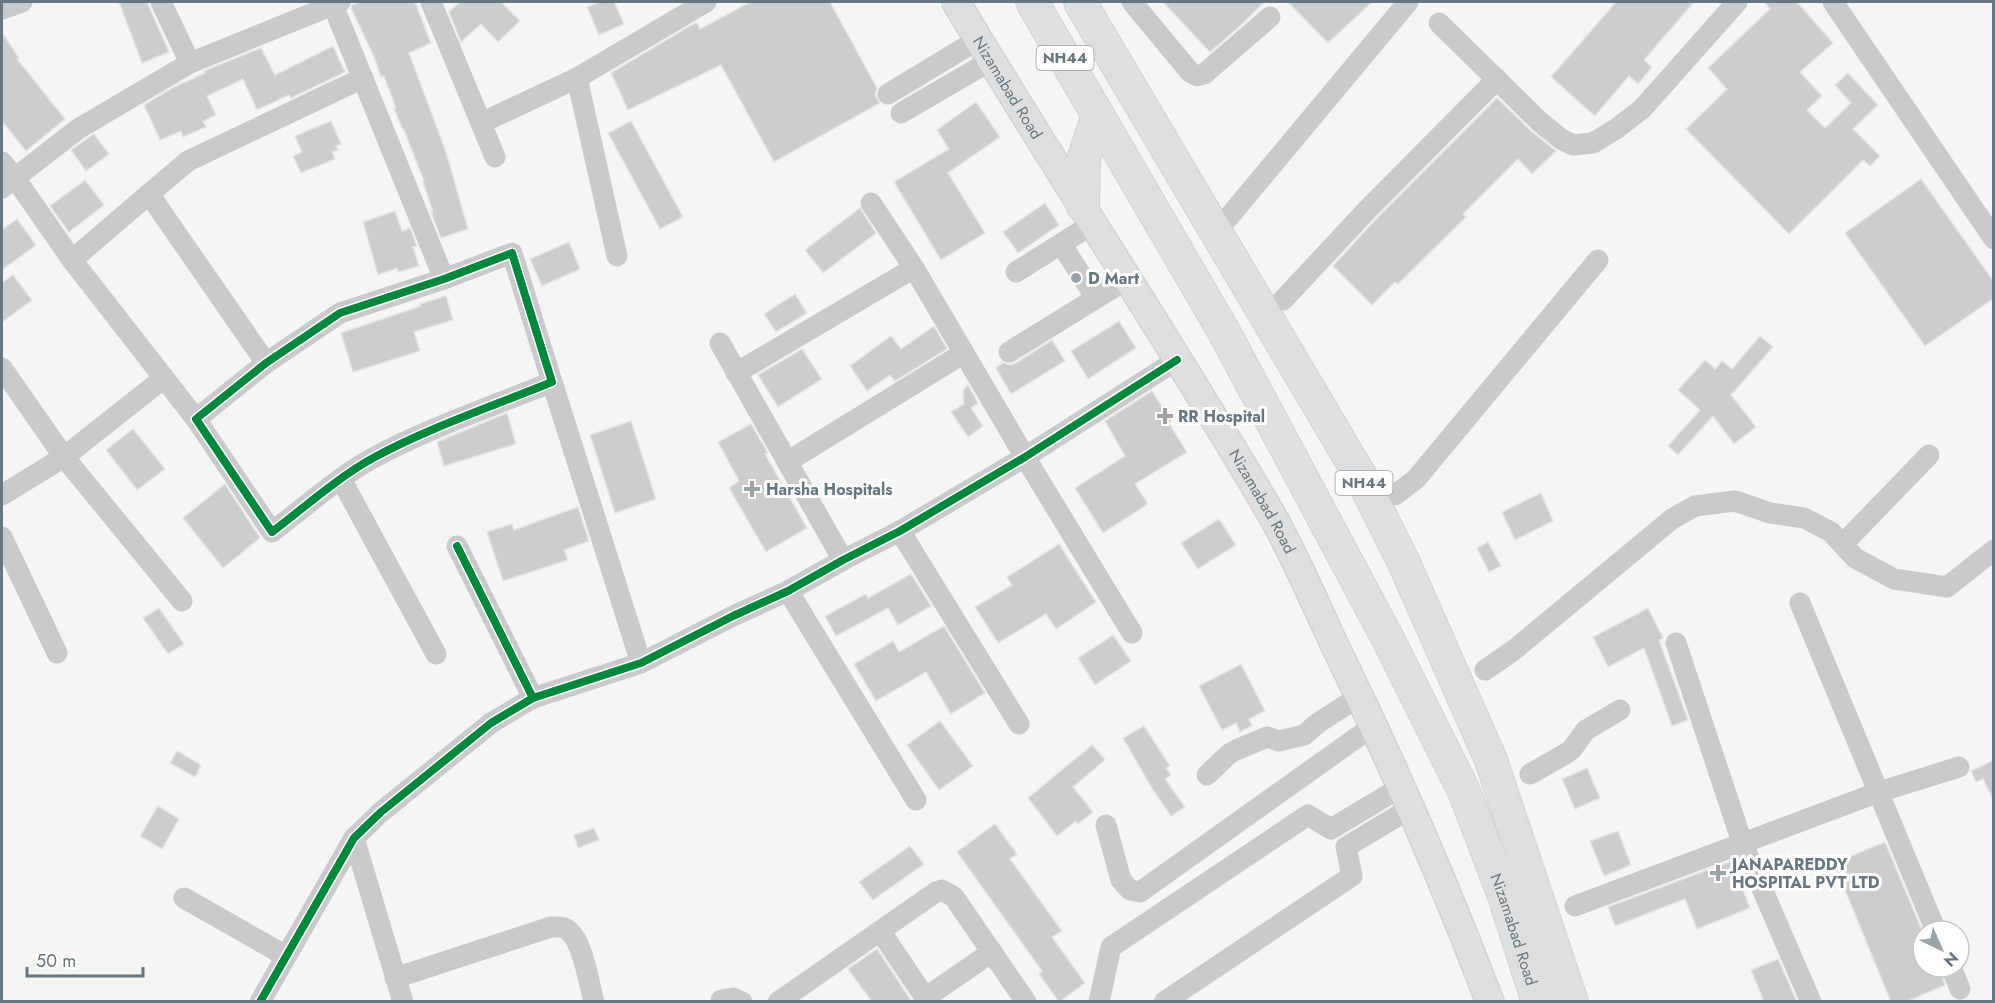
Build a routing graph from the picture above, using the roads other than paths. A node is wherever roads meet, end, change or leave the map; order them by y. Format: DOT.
graph roads {
  1 [pos="22,2"];
  2 [pos="161,2"];
  3 [pos="431,2"];
  4 [pos="706,2"];
  5 [pos="956,2"];
  6 [pos="1032,2"];
  7 [pos="1080,2"];
  8 [pos="1132,2"];
  9 [pos="1408,2"];
  10 [pos="1737,2"];
  11 [pos="1833,2"];
  12 [pos="337,3"];
  13 [pos="684,7"];
  14 [pos="2,9"];
  15 [pos="1270,17"];
  16 [pos="1439,23"];
  17 [pos="985,50"];
  18 [pos="190,63"];
  19 [pos="363,78"];
  20 [pos="577,78"];
  21 [pos="1497,79"];
  22 [pos="888,94"];
  23 [pos="900,113"];
  24 [pos="1098,115"];
  25 [pos="481,123"];
  26 [pos="495,158"];
  27 [pos="6,176"];
  28 [pos="148,194"];
  29 [pos="871,203"];
  30 [pos="1088,215"];
  31 [pos="1228,218"];
  32 [pos="1994,239"];
  33 [pos="1061,244"];
  34 [pos="617,256"];
  35 [pos="72,260"];
  36 [pos="1598,260"];
  37 [pos="914,268"];
  38 [pos="1016,272"];
  39 [pos="1129,278"];
  40 [pos="444,279"];
  41 [pos="1096,298"];
  42 [pos="1283,300"];
  43 [pos="720,343"];
  44 [pos="1009,352"];
  45 [pos="964,353"];
  46 [pos="1177,360"];
  47 [pos="266,363"];
  48 [pos="2,368"];
  49 [pos="736,373"];
  50 [pos="164,378"];
  51 [pos="552,382"];
  52 [pos="196,419"];
  53 [pos="1929,455"];
  54 [pos="64,456"];
  55 [pos="1025,457"];
  56 [pos="787,462"];
  57 [pos="341,478"];
  58 [pos="2,495"];
  59 [pos="1395,495"];
  60 [pos="900,531"];
  61 [pos="2,537"];
  62 [pos="1843,544"];
  63 [pos="458,546"];
  64 [pos="1994,550"];
  65 [pos="843,560"];
  66 [pos="788,591"];
  67 [pos="182,601"];
  68 [pos="1800,603"];
  69 [pos="1132,633"];
  70 [pos="1676,643"];
  71 [pos="57,652"];
  72 [pos="436,654"];
  73 [pos="641,663"];
  74 [pos="1485,670"];
  75 [pos="1360,696"];
  76 [pos="533,698"];
  77 [pos="1620,710"];
  78 [pos="1019,724"];
  79 [pos="1373,726"];
  80 [pos="1959,767"];
  81 [pos="1530,774"];
  82 [pos="1207,775"];
  83 [pos="1879,792"];
  84 [pos="1406,798"];
  85 [pos="916,800"];
  86 [pos="1106,825"];
  87 [pos="354,838"];
  88 [pos="1742,842"];
  89 [pos="184,898"];
  90 [pos="1575,906"];
  91 [pos="1931,919"];
  92 [pos="881,932"];
  93 [pos="992,952"];
  94 [pos="286,956"];
  95 [pos="395,978"];
  96 [pos="1956,979"];
  97 [pos="1960,989"];
  98 [pos="927,1000"];
  99 [pos="1101,1001"];
  100 [pos="260,1002"];
  101 [pos="403,1002"];
  102 [pos="594,1002"];
  103 [pos="778,1002"];
  104 [pos="1026,1002"];
  105 [pos="1164,1002"];
  106 [pos="1490,1002"];
  107 [pos="1538,1002"];
  108 [pos="1572,1002"];
  109 [pos="1811,1002"];
  1 -- 14 [label="street"];
  2 -- 18 [label="street"];
  3 -- 25 [label="street"];
  4 -- 13 [label="street"];
  5 -- 17 [label="main road, Nizamabad Road"];
  6 -- 24 [label="highway, Nizamabad Road / NH44"];
  7 -- 108 [label="highway, Nizamabad Road / NH44"];
  8 -- 15 [label="street"];
  9 -- 31 [label="street"];
  10 -- 21 [label="street"];
  11 -- 32 [label="street"];
  12 -- 18 [label="street"];
  12 -- 19 [label="street"];
  13 -- 20 [label="street"];
  16 -- 21 [label="street"];
  17 -- 22 [label="street"];
  17 -- 23 [label="street"];
  17 -- 30 [label="main road, Nizamabad Road"];
  18 -- 27 [label="street"];
  19 -- 28 [label="street"];
  19 -- 40 [label="street"];
  20 -- 25 [label="street"];
  20 -- 34 [label="street"];
  21 -- 42 [label="street"];
  24 -- 30 [label="highway"];
  24 -- 107 [label="highway, Nizamabad Road / NH44"];
  25 -- 26 [label="street"];
  27 -- 35 [label="street"];
  28 -- 35 [label="street"];
  28 -- 47 [label="street"];
  29 -- 37 [label="street"];
  30 -- 33 [label="street"];
  30 -- 39 [label="main road, Nizamabad Road"];
  33 -- 38 [label="street"];
  33 -- 41 [label="street"];
  35 -- 50 [label="street"];
  36 -- 59 [label="street"];
  37 -- 45 [label="street"];
  37 -- 49 [label="street"];
  39 -- 41 [label="street"];
  39 -- 46 [label="main road, Nizamabad Road"];
  40 -- 47 [label="street"];
  40 -- 51 [label="street"];
  41 -- 44 [label="street"];
  43 -- 49 [label="street"];
  45 -- 55 [label="street"];
  45 -- 56 [label="street"];
  46 -- 55 [label="street"];
  46 -- 75 [label="main road, Nizamabad Road"];
  47 -- 52 [label="street"];
  48 -- 54 [label="street"];
  49 -- 56 [label="street"];
  50 -- 52 [label="street"];
  50 -- 54 [label="street"];
  51 -- 57 [label="street"];
  51 -- 73 [label="street"];
  52 -- 57 [label="street"];
  53 -- 62 [label="street"];
  54 -- 58 [label="street"];
  54 -- 67 [label="street"];
  55 -- 60 [label="street"];
  55 -- 69 [label="street"];
  56 -- 65 [label="street"];
  57 -- 72 [label="street"];
  60 -- 65 [label="street"];
  60 -- 78 [label="street"];
  61 -- 71 [label="street"];
  62 -- 64 [label="street"];
  62 -- 74 [label="street"];
  63 -- 76 [label="street"];
  65 -- 66 [label="street"];
  66 -- 73 [label="street"];
  66 -- 85 [label="street"];
  68 -- 83 [label="street"];
  70 -- 88 [label="street"];
  73 -- 76 [label="street"];
  75 -- 79 [label="main road, Nizamabad Road"];
  75 -- 82 [label="street"];
  76 -- 87 [label="street"];
  77 -- 81 [label="street"];
  79 -- 84 [label="main road, Nizamabad Road"];
  79 -- 86 [label="street"];
  80 -- 83 [label="street"];
  83 -- 88 [label="street"];
  83 -- 91 [label="street"];
  84 -- 99 [label="street"];
  84 -- 105 [label="street"];
  84 -- 106 [label="main road, Nizamabad Road"];
  87 -- 94 [label="street"];
  87 -- 95 [label="street"];
  88 -- 90 [label="street"];
  88 -- 109 [label="street"];
  89 -- 94 [label="street"];
  92 -- 93 [label="street"];
  92 -- 98 [label="street"];
  92 -- 103 [label="street"];
  93 -- 98 [label="street"];
  93 -- 104 [label="street"];
  94 -- 100 [label="street"];
  95 -- 101 [label="street"];
  95 -- 102 [label="street"];
  96 -- 97 [label="street"];
}
